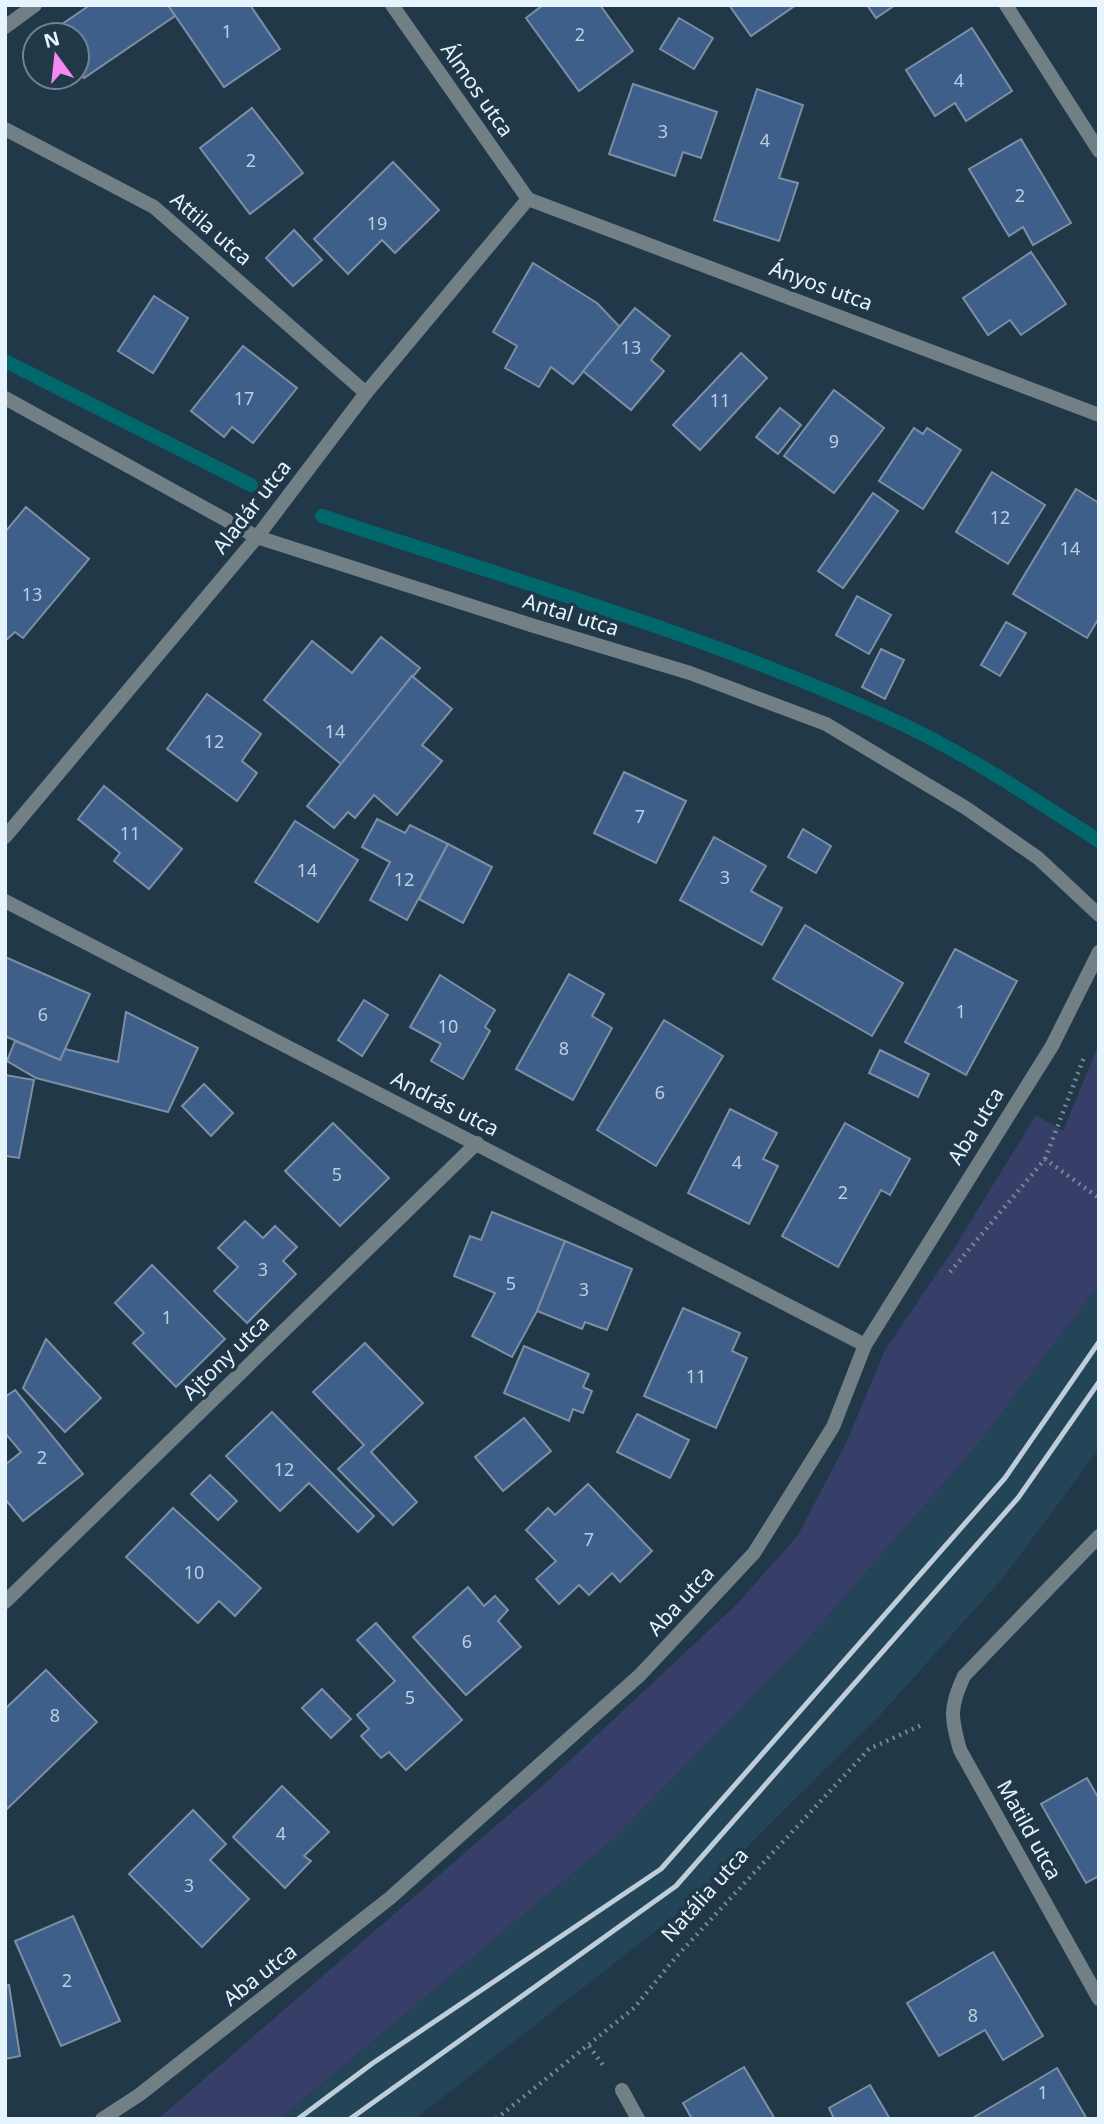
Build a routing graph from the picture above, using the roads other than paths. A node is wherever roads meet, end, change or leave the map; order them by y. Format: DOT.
graph roads {
  1 [pos="35,5"];
  2 [pos="392,5"];
  3 [pos="1006,5"];
  4 [pos="5,27"];
  5 [pos="5,129"];
  6 [pos="1099,151"];
  7 [pos="528,199"];
  8 [pos="366,393"];
  9 [pos="5,398"];
  10 [pos="1099,415"];
  11 [pos="257,537"];
  12 [pos="5,837"];
  13 [pos="5,901"];
  14 [pos="1099,915"];
  15 [pos="1099,952"];
  16 [pos="477,1143"];
  17 [pos="865,1345"];
  18 [pos="1099,1536"];
  19 [pos="5,1602"];
  20 [pos="1099,1998"];
  21 [pos="622,2090"];
  22 [pos="103,2119"];
  23 [pos="638,2119"];
  1 -- 4 [label="street"];
  2 -- 7 [label="street, Álmos utca"];
  3 -- 6 [label="street"];
  5 -- 8 [label="street, Attila utca"];
  7 -- 8 [label="street, Aladár utca"];
  7 -- 10 [label="street, Ányos utca"];
  8 -- 11 [label="street, Aladár utca"];
  9 -- 11 [label="street, Antal utca"];
  11 -- 12 [label="street, Aladár utca"];
  11 -- 14 [label="street, Antal utca"];
  13 -- 16 [label="street, András utca"];
  15 -- 17 [label="street, Aba utca"];
  16 -- 17 [label="street, András utca"];
  16 -- 19 [label="street, Ajtony utca"];
  17 -- 22 [label="street, Aba utca"];
  18 -- 20 [label="street, Matild utca"];
  21 -- 23 [label="street"];
}
